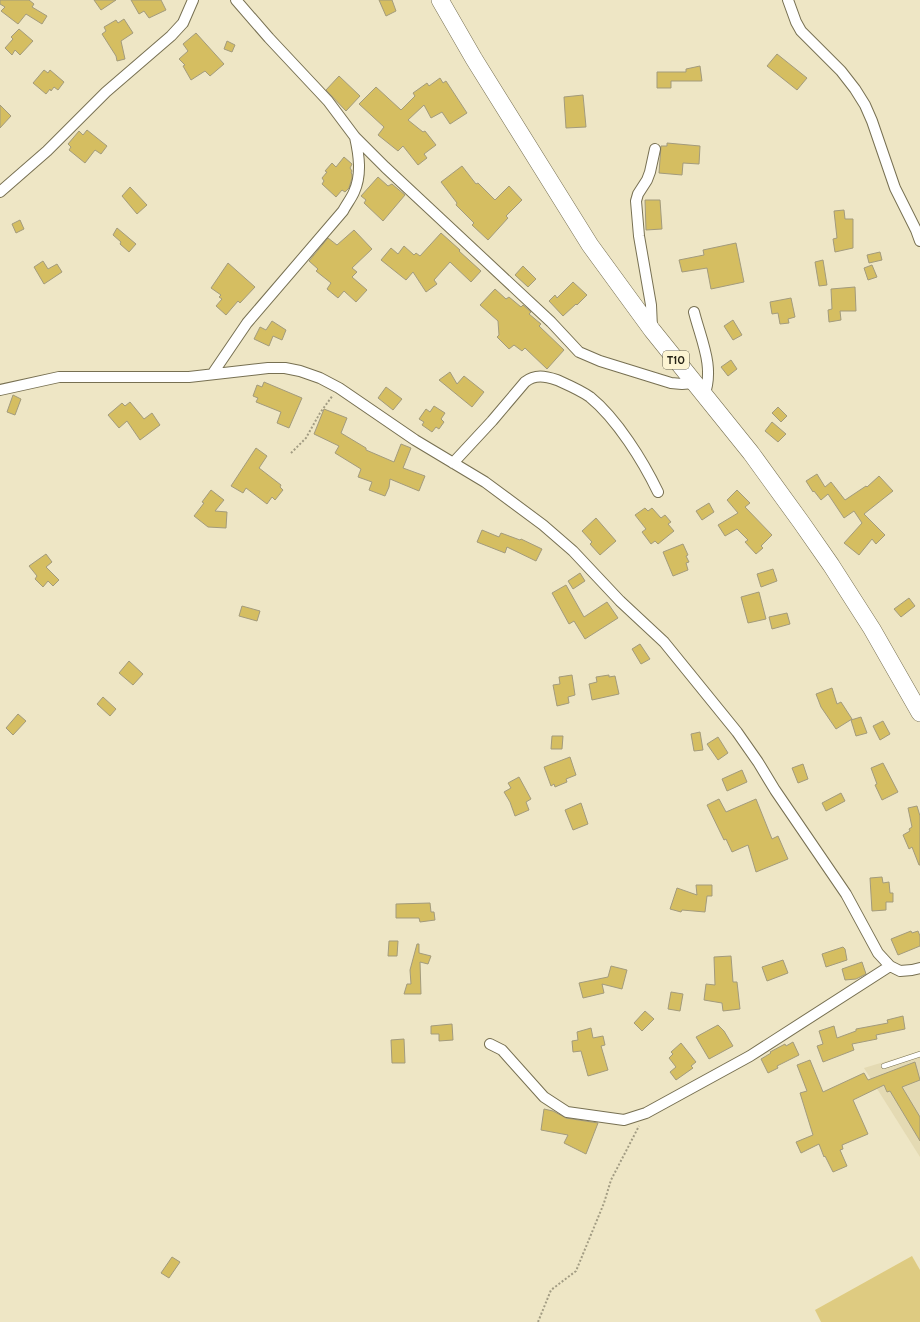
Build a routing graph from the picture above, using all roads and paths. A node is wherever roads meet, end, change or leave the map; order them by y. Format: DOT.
graph roads {
  1 [pos="193,0"];
  2 [pos="236,0"];
  3 [pos="440,0"];
  4 [pos="788,0"];
  5 [pos="355,137"];
  6 [pos="655,149"];
  7 [pos="0,192"];
  8 [pos="920,241"];
  9 [pos="694,312"];
  10 [pos="652,330"];
  11 [pos="213,373"];
  12 [pos="339,388"];
  13 [pos="699,389"];
  14 [pos="0,390"];
  15 [pos="291,453"];
  16 [pos="453,463"];
  17 [pos="658,492"];
  18 [pos="920,714"];
  19 [pos="890,966"];
  20 [pos="920,968"];
  21 [pos="490,1044"];
  22 [pos="920,1054"];
  23 [pos="884,1066"];
  24 [pos="646,1113"];
  25 [pos="538,1322"];
  1 -- 7 [label="street"];
  2 -- 5 [label="street"];
  3 -- 10 [label="highway, T10"];
  4 -- 8 [label="street"];
  5 -- 11 [label="street"];
  5 -- 13 [label="street"];
  6 -- 10 [label="street"];
  9 -- 13 [label="street"];
  10 -- 13 [label="highway, T10"];
  11 -- 12 [label="street"];
  11 -- 14 [label="street"];
  12 -- 15 [label="path"];
  12 -- 16 [label="street"];
  13 -- 18 [label="highway, T10"];
  16 -- 17 [label="street"];
  16 -- 19 [label="street"];
  19 -- 20 [label="street"];
  19 -- 24 [label="street"];
  21 -- 24 [label="street"];
  22 -- 23 [label="lane"];
  24 -- 25 [label="path"];
}
